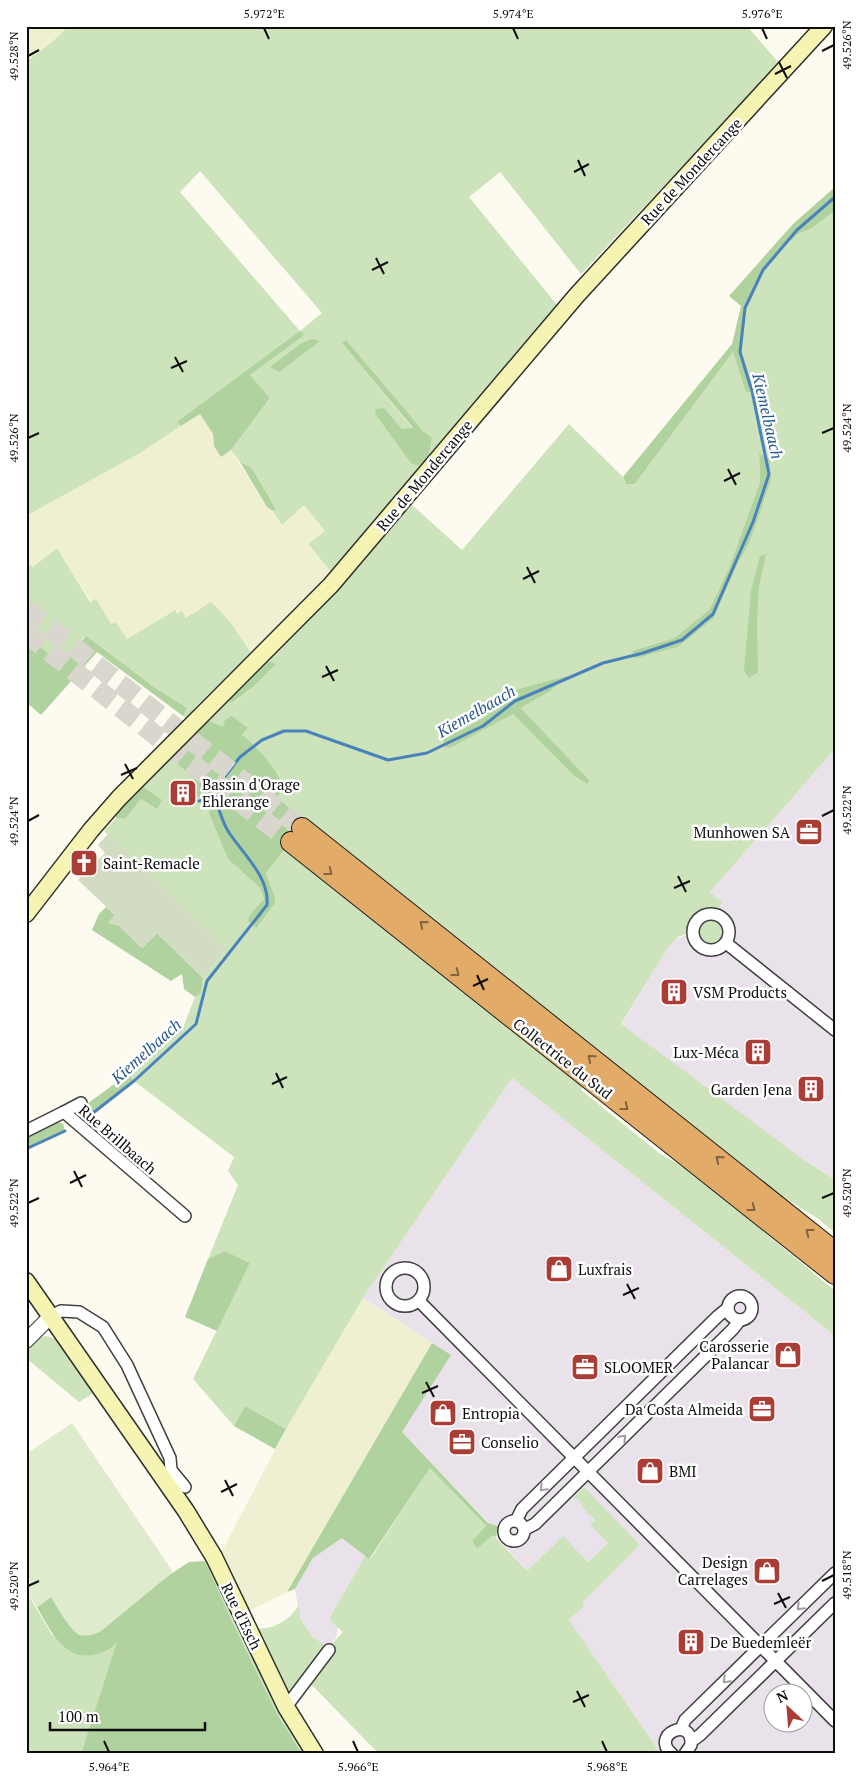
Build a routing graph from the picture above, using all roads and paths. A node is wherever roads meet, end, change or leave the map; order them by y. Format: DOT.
graph roads {
  1 [pos="821,29"];
  2 [pos="26,914"];
  3 [pos="726,943"];
  4 [pos="835,1030"];
  5 [pos="81,1103"];
  6 [pos="64,1112"];
  7 [pos="26,1130"];
  8 [pos="185,1216"];
  9 [pos="835,1252"];
  10 [pos="835,1274"];
  11 [pos="26,1281"];
  12 [pos="419,1301"];
  13 [pos="728,1308"];
  14 [pos="51,1316"];
  15 [pos="740,1320"];
  16 [pos="26,1341"];
  17 [pos="574,1458"];
  18 [pos="588,1472"];
  19 [pos="168,1475"];
  20 [pos="185,1487"];
  21 [pos="516,1521"];
  22 [pos="525,1529"];
  23 [pos="835,1573"];
  24 [pos="835,1602"];
  25 [pos="761,1646"];
  26 [pos="329,1650"];
  27 [pos="776,1661"];
  28 [pos="286,1707"];
  29 [pos="835,1721"];
  30 [pos="681,1730"];
  31 [pos="692,1741"];
  32 [pos="314,1754"];
  33 [pos="672,1754"];
  34 [pos="685,1754"];
  1 -- 2 [label="main road, Rue de Mondercange"];
  3 -- 4 [label="street"];
  5 -- 6 [label="street"];
  6 -- 7 [label="street, Rue Brillbaach"];
  6 -- 8 [label="street, Rue Brillbaach"];
  9 -- 10 [label="highway, Collectrice du Sud, one-way"];
  11 -- 14 [label="main road, Rue d'Esch"];
  12 -- 17 [label="street"];
  13 -- 15 [label="street"];
  13 -- 15 [label="street"];
  13 -- 17 [label="street"];
  14 -- 16 [label="street"];
  14 -- 19 [label="main road, Rue d'Esch"];
  14 -- 19 [label="street, Rue d'Esch"];
  18 -- 15 [label="street, one-way"];
  17 -- 18 [label="street"];
  17 -- 21 [label="street, one-way"];
  18 -- 22 [label="street"];
  18 -- 25 [label="street"];
  19 -- 20 [label="street, Rue d'Esch"];
  19 -- 28 [label="main road, Rue d'Esch"];
  21 -- 22 [label="street"];
  21 -- 22 [label="street"];
  23 -- 25 [label="street, one-way"];
  24 -- 27 [label="street"];
  25 -- 27 [label="street"];
  25 -- 30 [label="street, one-way"];
  26 -- 28 [label="street"];
  27 -- 29 [label="street"];
  27 -- 31 [label="street"];
  28 -- 32 [label="main road, Rue d'Esch"];
  30 -- 31 [label="street"];
  30 -- 33 [label="street"];
  31 -- 34 [label="street"];
}
